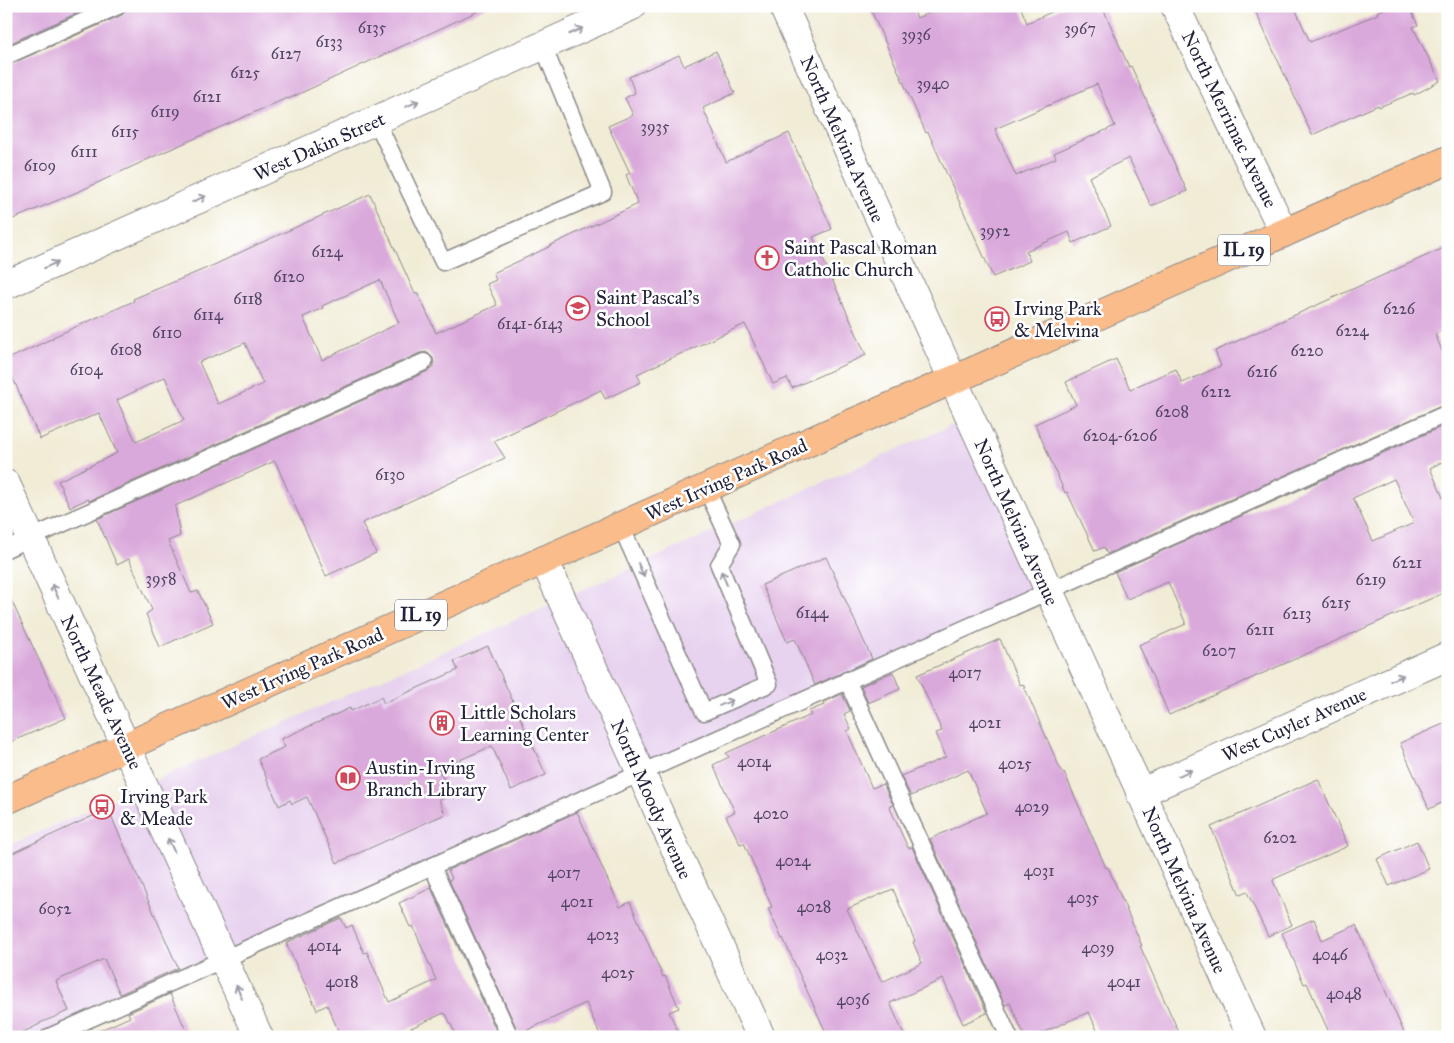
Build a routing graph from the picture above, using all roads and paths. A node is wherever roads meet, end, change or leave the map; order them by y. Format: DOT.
graph roads {
  1 [pos="118,6"];
  2 [pos="632,6"];
  3 [pos="783,6"];
  4 [pos="1176,6"];
  5 [pos="543,46"];
  6 [pos="6,56"];
  7 [pos="376,120"];
  8 [pos="1448,160"];
  9 [pos="1284,233"];
  10 [pos="6,285"];
  11 [pos="424,362"];
  12 [pos="953,380"];
  13 [pos="1448,413"];
  14 [pos="6,484"];
  15 [pos="706,488"];
  16 [pos="620,526"];
  17 [pos="31,538"];
  18 [pos="6,549"];
  19 [pos="544,560"];
  20 [pos="1049,590"];
  21 [pos="1448,656"];
  22 [pos="847,680"];
  23 [pos="769,684"];
  24 [pos="780,710"];
  25 [pos="127,747"];
  26 [pos="641,773"];
  27 [pos="1140,793"];
  28 [pos="6,800"];
  29 [pos="432,866"];
  30 [pos="223,959"];
  31 [pos="49,1037"];
  32 [pos="259,1037"];
  33 [pos="510,1037"];
  34 [pos="761,1037"];
  35 [pos="1009,1037"];
  36 [pos="1252,1037"];
  1 -- 6 [label="lane"];
  5 -- 2 [label="street, West Dakin Street, one-way"];
  3 -- 12 [label="street, North Melvina Avenue"];
  4 -- 9 [label="street, North Merrimac Avenue"];
  7 -- 5 [label="street, West Dakin Street, one-way"];
  5 -- 7 [label="lane"];
  10 -- 7 [label="street, West Dakin Street, one-way"];
  8 -- 9 [label="main road, West Irving Park Road / IL 19"];
  9 -- 12 [label="main road, West Irving Park Road / IL 19"];
  11 -- 17 [label="lane"];
  12 -- 15 [label="main road, West Irving Park Road / IL 19"];
  12 -- 20 [label="street, North Melvina Avenue"];
  13 -- 20 [label="lane"];
  14 -- 17 [label="street, North Meade Avenue"];
  15 -- 16 [label="main road, West Irving Park Road / IL 19"];
  23 -- 15 [label="lane, one-way"];
  16 -- 19 [label="main road, West Irving Park Road / IL 19"];
  16 -- 23 [label="lane, one-way"];
  17 -- 18 [label="lane"];
  25 -- 17 [label="street, North Meade Avenue, one-way"];
  19 -- 25 [label="main road, West Irving Park Road / IL 19"];
  19 -- 26 [label="street, North Moody Avenue"];
  20 -- 22 [label="lane"];
  20 -- 27 [label="street, North Melvina Avenue"];
  27 -- 21 [label="street, West Cuyler Avenue, one-way"];
  22 -- 24 [label="lane"];
  22 -- 35 [label="lane"];
  23 -- 24 [label="lane"];
  24 -- 26 [label="lane"];
  25 -- 28 [label="main road, West Irving Park Road / IL 19"];
  30 -- 25 [label="street, North Meade Avenue, one-way"];
  26 -- 29 [label="lane"];
  26 -- 34 [label="street, North Moody Avenue"];
  27 -- 36 [label="street, North Melvina Avenue"];
  29 -- 30 [label="lane"];
  29 -- 33 [label="lane"];
  30 -- 31 [label="lane"];
  32 -- 30 [label="street, North Meade Avenue, one-way"];
}
